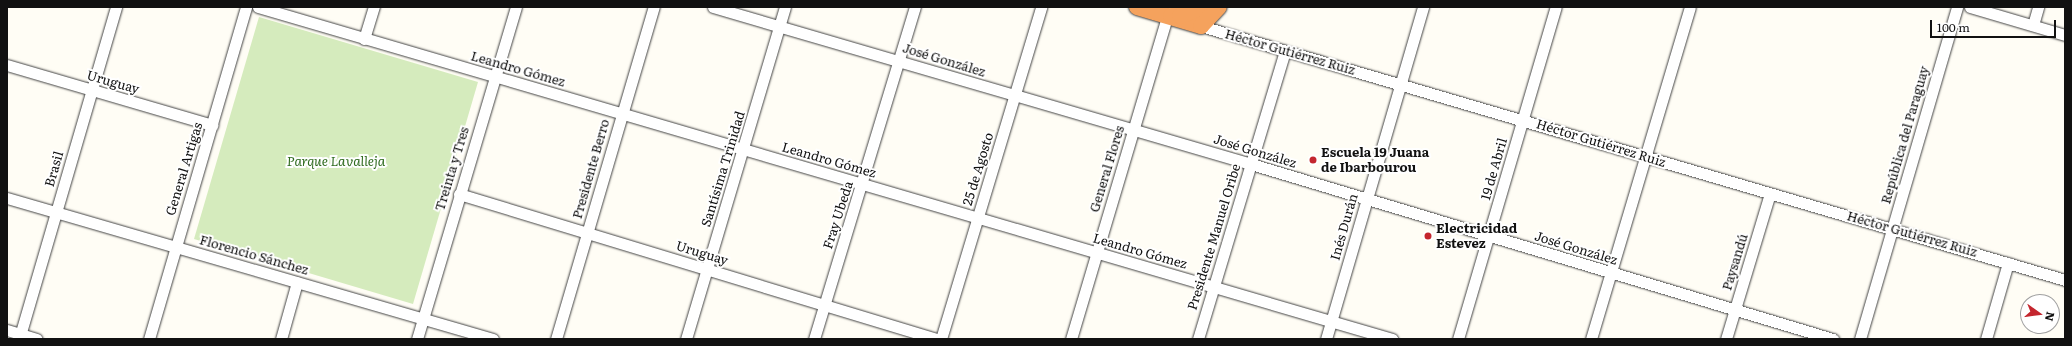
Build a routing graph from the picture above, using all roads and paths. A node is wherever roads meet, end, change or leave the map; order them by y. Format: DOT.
graph roads {
  1 [pos="116,7"];
  2 [pos="246,7"];
  3 [pos="258,7"];
  4 [pos="374,7"];
  5 [pos="516,7"];
  6 [pos="654,7"];
  7 [pos="713,7"];
  8 [pos="785,7"];
  9 [pos="915,7"];
  10 [pos="1041,7"];
  11 [pos="1136,7"];
  12 [pos="1202,7"];
  13 [pos="1219,7"];
  14 [pos="1423,7"];
  15 [pos="1556,7"];
  16 [pos="1690,7"];
  17 [pos="1957,7"];
  18 [pos="1970,7"];
  19 [pos="2038,7"];
  20 [pos="1169,11"];
  21 [pos="2033,25"];
  22 [pos="1201,26"];
  23 [pos="779,27"];
  24 [pos="2065,35"];
  25 [pos="364,39"];
  26 [pos="1284,51"];
  27 [pos="899,61"];
  28 [pos="7,65"];
  29 [pos="495,77"];
  30 [pos="1400,83"];
  31 [pos="92,90"];
  32 [pos="1015,96"];
  33 [pos="621,114"];
  34 [pos="1523,119"];
  35 [pos="212,124"];
  36 [pos="1133,130"];
  37 [pos="743,150"];
  38 [pos="1646,156"];
  39 [pos="1251,164"];
  40 [pos="863,184"];
  41 [pos="1770,193"];
  42 [pos="459,194"];
  43 [pos="7,198"];
  44 [pos="1366,200"];
  45 [pos="56,212"];
  46 [pos="977,218"];
  47 [pos="1892,228"];
  48 [pos="586,233"];
  49 [pos="1488,237"];
  50 [pos="175,247"];
  51 [pos="1097,253"];
  52 [pos="2008,263"];
  53 [pos="707,270"];
  54 [pos="1610,273"];
  55 [pos="2065,280"];
  56 [pos="297,282"];
  57 [pos="1214,286"];
  58 [pos="824,304"];
  59 [pos="1735,310"];
  60 [pos="423,319"];
  61 [pos="1331,321"];
  62 [pos="7,330"];
  63 [pos="20,337"];
  64 [pos="37,339"];
  65 [pos="149,339"];
  66 [pos="281,339"];
  67 [pos="417,339"];
  68 [pos="493,339"];
  69 [pos="556,339"];
  70 [pos="686,339"];
  71 [pos="814,339"];
  72 [pos="937,339"];
  73 [pos="941,339"];
  74 [pos="1071,339"];
  75 [pos="1198,339"];
  76 [pos="1326,339"];
  77 [pos="1392,339"];
  78 [pos="1458,339"];
  79 [pos="1591,339"];
  80 [pos="1726,339"];
  81 [pos="1833,339"];
  82 [pos="1860,339"];
  83 [pos="1986,339"];
  1 -- 31 [label="street, Brasil"];
  2 -- 35 [label="street, General Artigas"];
  3 -- 25 [label="street, Leandro Gómez"];
  4 -- 25 [label="street"];
  5 -- 29 [label="street, Treinta y Tres"];
  6 -- 33 [label="street, Presidente Berro"];
  7 -- 23 [label="street, José González"];
  8 -- 23 [label="street, Santísima Trinidad"];
  9 -- 27 [label="street, Fray Ubeda"];
  10 -- 32 [label="street, 25 de Agosto"];
  11 -- 20 [label="highway, Héctor Gutiérrez Ruiz"];
  12 -- 20 [label="highway"];
  12 -- 22 [label="highway"];
  13 -- 22 [label="highway"];
  14 -- 30 [label="street, Inés Durán"];
  15 -- 34 [label="street, 19 de Abril"];
  16 -- 38 [label="street"];
  17 -- 47 [label="street, República del Paraguay"];
  18 -- 21 [label="street"];
  19 -- 21 [label="street"];
  20 -- 22 [label="highway, Héctor Gutiérrez Ruiz"];
  20 -- 36 [label="street, General Flores"];
  21 -- 24 [label="street"];
  22 -- 26 [label="street, Héctor Gutiérrez Ruiz"];
  23 -- 27 [label="street, José González"];
  23 -- 37 [label="street, Santísima Trinidad"];
  25 -- 29 [label="street, Leandro Gómez"];
  26 -- 30 [label="street, Héctor Gutiérrez Ruiz"];
  26 -- 39 [label="street, Presidente Manuel Oribe"];
  27 -- 32 [label="street, José González"];
  27 -- 40 [label="street, Fray Ubeda"];
  28 -- 31 [label="street, Uruguay"];
  29 -- 33 [label="street, Leandro Gómez"];
  29 -- 42 [label="street, Treinta y Tres"];
  30 -- 34 [label="street, Héctor Gutiérrez Ruiz"];
  30 -- 44 [label="street, Inés Durán"];
  31 -- 35 [label="street, Uruguay"];
  31 -- 45 [label="street, Brasil"];
  32 -- 36 [label="street, José González"];
  32 -- 46 [label="street, 25 de Agosto"];
  33 -- 37 [label="street, Leandro Gómez"];
  33 -- 48 [label="street, Presidente Berro"];
  34 -- 38 [label="street, Héctor Gutiérrez Ruiz"];
  34 -- 49 [label="street, 19 de Abril"];
  35 -- 50 [label="street, General Artigas"];
  36 -- 39 [label="street, José González"];
  36 -- 51 [label="street, General Flores"];
  37 -- 40 [label="street, Leandro Gómez"];
  37 -- 53 [label="street, Santísima Trinidad"];
  38 -- 41 [label="street, Héctor Gutiérrez Ruiz"];
  38 -- 54 [label="street"];
  39 -- 44 [label="street, José González"];
  39 -- 57 [label="street, Presidente Manuel Oribe"];
  40 -- 46 [label="street, Leandro Gómez"];
  40 -- 58 [label="street, Fray Ubeda"];
  41 -- 47 [label="street, Héctor Gutiérrez Ruiz"];
  41 -- 59 [label="street, Paysandú"];
  42 -- 48 [label="street, Uruguay"];
  42 -- 60 [label="street, Treinta y Tres"];
  43 -- 45 [label="street, Florencio Sánchez"];
  44 -- 49 [label="street, José González"];
  44 -- 61 [label="street, Inés Durán"];
  45 -- 50 [label="street, Florencio Sánchez"];
  45 -- 63 [label="street, Brasil"];
  46 -- 51 [label="street, Leandro Gómez"];
  46 -- 73 [label="street, 25 de Agosto"];
  47 -- 52 [label="street, Héctor Gutiérrez Ruiz"];
  47 -- 82 [label="street, República del Paraguay"];
  48 -- 53 [label="street, Uruguay"];
  48 -- 69 [label="street, Presidente Berro"];
  49 -- 54 [label="street, José González"];
  49 -- 78 [label="street, 19 de Abril"];
  50 -- 56 [label="street, Florencio Sánchez"];
  50 -- 65 [label="street, General Artigas"];
  51 -- 57 [label="street, Leandro Gómez"];
  51 -- 74 [label="street, General Flores"];
  52 -- 55 [label="street, Héctor Gutiérrez Ruiz"];
  52 -- 83 [label="street"];
  53 -- 58 [label="street, Uruguay"];
  53 -- 70 [label="street, Santísima Trinidad"];
  54 -- 59 [label="street, José González"];
  54 -- 79 [label="street"];
  56 -- 60 [label="street, Florencio Sánchez"];
  56 -- 66 [label="street"];
  57 -- 61 [label="street, Leandro Gómez"];
  57 -- 75 [label="street, Presidente Manuel Oribe"];
  58 -- 71 [label="street, Fray Ubeda"];
  58 -- 72 [label="street, Uruguay"];
  59 -- 80 [label="street, Paysandú"];
  59 -- 81 [label="street, José González"];
  60 -- 67 [label="street, Treinta y Tres"];
  60 -- 68 [label="street, Florencio Sánchez"];
  61 -- 76 [label="street, Inés Durán"];
  61 -- 77 [label="street, Leandro Gómez"];
  62 -- 63 [label="street"];
  63 -- 64 [label="street"];
}
